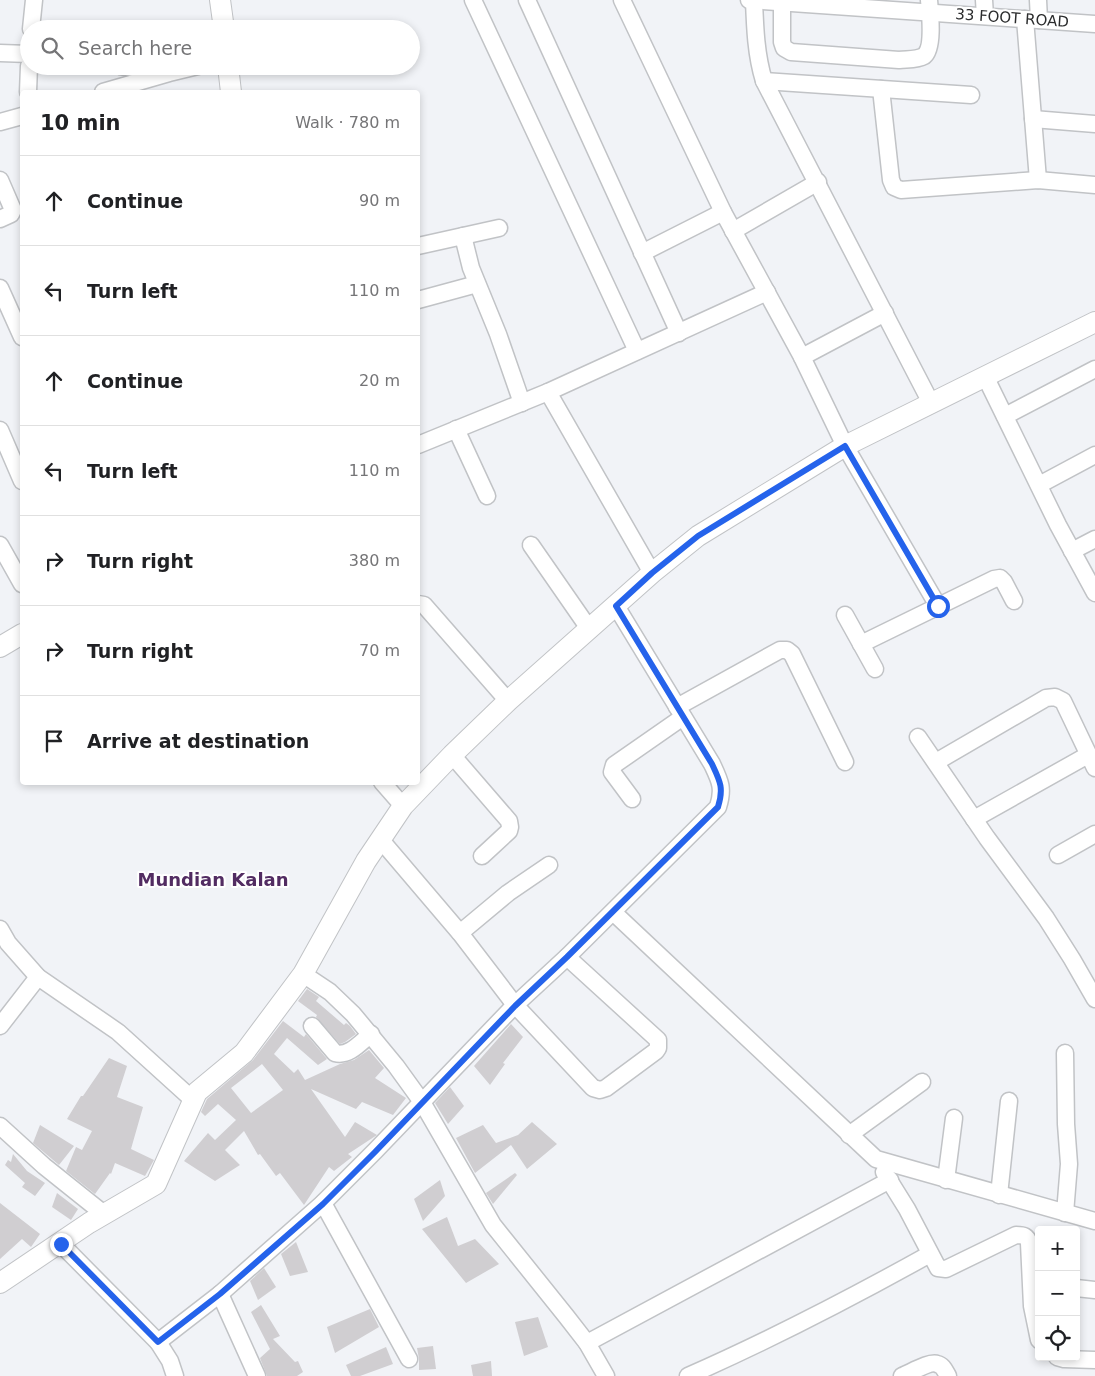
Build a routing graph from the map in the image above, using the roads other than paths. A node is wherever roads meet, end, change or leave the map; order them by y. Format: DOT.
graph roads {
  1 [pos="34,0"];
  2 [pos="220,0"];
  3 [pos="473,0"];
  4 [pos="527,0"];
  5 [pos="622,0"];
  6 [pos="749,0"];
  7 [pos="754,0"];
  8 [pos="1038,0"];
  9 [pos="782,1"];
  10 [pos="862,4"];
  11 [pos="930,6"];
  12 [pos="984,8"];
  13 [pos="1032,19"];
  14 [pos="33,20"];
  15 [pos="223,20"];
  16 [pos="1095,24"];
  17 [pos="0,52"];
  18 [pos="20,53"];
  19 [pos="29,75"];
  20 [pos="162,75"];
  21 [pos="229,75"];
  22 [pos="764,81"];
  23 [pos="882,89"];
  24 [pos="28,90"];
  25 [pos="121,90"];
  26 [pos="231,90"];
  27 [pos="971,95"];
  28 [pos="20,117"];
  29 [pos="1033,119"];
  30 [pos="0,122"];
  31 [pos="1095,124"];
  32 [pos="0,180"];
  33 [pos="1038,180"];
  34 [pos="818,182"];
  35 [pos="1095,186"];
  36 [pos="723,212"];
  37 [pos="0,219"];
  38 [pos="499,228"];
  39 [pos="733,230"];
  40 [pos="463,236"];
  41 [pos="420,246"];
  42 [pos="642,253"];
  43 [pos="477,284"];
  44 [pos="0,288"];
  45 [pos="767,292"];
  46 [pos="420,299"];
  47 [pos="885,313"];
  48 [pos="1095,322"];
  49 [pos="20,333"];
  50 [pos="678,333"];
  51 [pos="637,352"];
  52 [pos="802,357"];
  53 [pos="1095,369"];
  54 [pos="985,376"];
  55 [pos="548,392"];
  56 [pos="522,403"];
  57 [pos="932,403"];
  58 [pos="1005,416"];
  59 [pos="456,429"];
  60 [pos="0,430"];
  61 [pos="420,444"];
  62 [pos="845,446"];
  63 [pos="1095,455"];
  64 [pos="20,476"];
  65 [pos="1039,485"];
  66 [pos="487,496"];
  67 [pos="1095,539"];
  68 [pos="0,544"];
  69 [pos="531,545"];
  70 [pos="1072,551"];
  71 [pos="652,573"];
  72 [pos="20,580"];
  73 [pos="1095,593"];
  74 [pos="1014,602"];
  75 [pos="420,604"];
  76 [pos="616,606"];
  77 [pos="938,606"];
  78 [pos="845,615"];
  79 [pos="590,630"];
  80 [pos="20,635"];
  81 [pos="861,644"];
  82 [pos="0,646"];
  83 [pos="875,669"];
  84 [pos="508,701"];
  85 [pos="680,712"];
  86 [pos="918,737"];
  87 [pos="452,755"];
  88 [pos="1092,761"];
  89 [pos="845,762"];
  90 [pos="936,762"];
  91 [pos="385,785"];
  92 [pos="632,799"];
  93 [pos="403,806"];
  94 [pos="974,819"];
  95 [pos="1095,834"];
  96 [pos="380,839"];
  97 [pos="1058,855"];
  98 [pos="482,856"];
  99 [pos="548,865"];
  100 [pos="613,912"];
  101 [pos="0,929"];
  102 [pos="460,933"];
  103 [pos="567,957"];
  104 [pos="303,974"];
  105 [pos="38,977"];
  106 [pos="1095,999"];
  107 [pos="515,1006"];
  108 [pos="0,1026"];
  109 [pos="312,1026"];
  110 [pos="371,1034"];
  111 [pos="1065,1053"];
  112 [pos="922,1082"];
  113 [pos="192,1099"];
  114 [pos="1009,1101"];
  115 [pos="422,1102"];
  116 [pos="954,1118"];
  117 [pos="0,1126"];
  118 [pos="850,1135"];
  119 [pos="876,1160"];
  120 [pos="890,1180"];
  121 [pos="946,1180"];
  122 [pos="999,1195"];
  123 [pos="323,1204"];
  124 [pos="1065,1213"];
  125 [pos="96,1218"];
  126 [pos="1095,1221"];
  127 [pos="61,1244"];
  128 [pos="930,1254"];
  129 [pos="0,1283"];
  130 [pos="1035,1283"];
  131 [pos="1080,1288"];
  132 [pos="1095,1290"];
  133 [pos="220,1294"];
  134 [pos="1035,1321"];
  135 [pos="158,1342"];
  136 [pos="587,1343"];
  137 [pos="409,1359"];
  138 [pos="1080,1360"];
  139 [pos="1095,1360"];
  140 [pos="175,1376"];
  141 [pos="256,1376"];
  142 [pos="606,1376"];
  143 [pos="688,1376"];
  144 [pos="902,1376"];
  145 [pos="948,1376"];
  1 -- 14 [label="street"];
  2 -- 15 [label="street"];
  3 -- 51 [label="street"];
  4 -- 42 [label="street"];
  5 -- 36 [label="street"];
  6 -- 7 [label="street, 33 FOOT ROAD"];
  7 -- 9 [label="street, 33 FOOT ROAD"];
  7 -- 22 [label="street"];
  8 -- 13 [label="street"];
  9 -- 10 [label="street, 33 FOOT ROAD"];
  9 -- 11 [label="street"];
  10 -- 11 [label="street, 33 FOOT ROAD"];
  11 -- 12 [label="street, 33 FOOT ROAD"];
  12 -- 13 [label="street, 33 FOOT ROAD"];
  13 -- 16 [label="street, 33 FOOT ROAD"];
  13 -- 29 [label="street"];
  17 -- 18 [label="street"];
  19 -- 24 [label="street"];
  20 -- 25 [label="street"];
  21 -- 26 [label="street"];
  22 -- 23 [label="street"];
  22 -- 34 [label="street"];
  23 -- 27 [label="street"];
  23 -- 33 [label="street"];
  28 -- 30 [label="street"];
  29 -- 31 [label="street"];
  29 -- 33 [label="street"];
  32 -- 37 [label="street"];
  33 -- 35 [label="street"];
  34 -- 39 [label="street"];
  34 -- 47 [label="street"];
  36 -- 39 [label="street"];
  36 -- 42 [label="street"];
  38 -- 40 [label="street"];
  39 -- 45 [label="street"];
  40 -- 41 [label="street"];
  40 -- 43 [label="street"];
  42 -- 50 [label="street"];
  43 -- 46 [label="street"];
  43 -- 56 [label="street"];
  44 -- 49 [label="street"];
  45 -- 50 [label="street"];
  45 -- 52 [label="street"];
  47 -- 52 [label="street"];
  47 -- 57 [label="street"];
  48 -- 54 [label="street"];
  50 -- 51 [label="street"];
  51 -- 55 [label="street"];
  52 -- 62 [label="street"];
  53 -- 58 [label="street"];
  54 -- 57 [label="street"];
  54 -- 58 [label="street"];
  55 -- 56 [label="street"];
  55 -- 71 [label="street"];
  56 -- 59 [label="street"];
  57 -- 62 [label="street"];
  58 -- 65 [label="street"];
  59 -- 61 [label="street"];
  59 -- 66 [label="street"];
  60 -- 64 [label="street"];
  62 -- 71 [label="street"];
  62 -- 77 [label="street"];
  63 -- 65 [label="street"];
  65 -- 70 [label="street"];
  67 -- 70 [label="street"];
  68 -- 72 [label="street"];
  69 -- 79 [label="street"];
  70 -- 73 [label="street"];
  71 -- 76 [label="street"];
  74 -- 77 [label="street"];
  75 -- 84 [label="street"];
  76 -- 79 [label="street"];
  76 -- 85 [label="street"];
  77 -- 81 [label="street"];
  78 -- 81 [label="street"];
  79 -- 84 [label="street"];
  80 -- 82 [label="street"];
  81 -- 83 [label="street"];
  84 -- 87 [label="street"];
  85 -- 89 [label="street"];
  85 -- 92 [label="street"];
  85 -- 100 [label="street"];
  86 -- 90 [label="street"];
  87 -- 93 [label="street"];
  87 -- 98 [label="street"];
  88 -- 90 [label="street"];
  88 -- 94 [label="street"];
  90 -- 94 [label="street"];
  91 -- 93 [label="street"];
  93 -- 96 [label="street"];
  94 -- 106 [label="street"];
  95 -- 97 [label="street"];
  96 -- 102 [label="street"];
  96 -- 104 [label="street"];
  99 -- 102 [label="street"];
  100 -- 103 [label="street"];
  100 -- 118 [label="street"];
  101 -- 105 [label="street"];
  102 -- 107 [label="street"];
  103 -- 107 [label="street"];
  103 -- 107 [label="street"];
  104 -- 110 [label="street"];
  104 -- 113 [label="street"];
  105 -- 108 [label="street"];
  105 -- 113 [label="street"];
  107 -- 115 [label="street"];
  109 -- 110 [label="street"];
  110 -- 115 [label="street"];
  111 -- 124 [label="street"];
  112 -- 118 [label="street"];
  113 -- 125 [label="street"];
  114 -- 122 [label="street"];
  115 -- 123 [label="street"];
  115 -- 136 [label="street"];
  116 -- 121 [label="street"];
  117 -- 125 [label="street"];
  118 -- 119 [label="street"];
  119 -- 120 [label="street"];
  119 -- 121 [label="street"];
  120 -- 128 [label="street"];
  120 -- 136 [label="street"];
  121 -- 122 [label="street"];
  122 -- 124 [label="street"];
  123 -- 133 [label="street"];
  123 -- 137 [label="street"];
  124 -- 126 [label="street"];
  125 -- 127 [label="street"];
  127 -- 129 [label="street"];
  127 -- 135 [label="street"];
  128 -- 130 [label="street"];
  128 -- 143 [label="street"];
  130 -- 134 [label="street"];
  131 -- 132 [label="street"];
  133 -- 135 [label="street"];
  133 -- 141 [label="street"];
  135 -- 140 [label="street"];
  136 -- 142 [label="street"];
  138 -- 139 [label="street"];
  144 -- 145 [label="street"];
}
